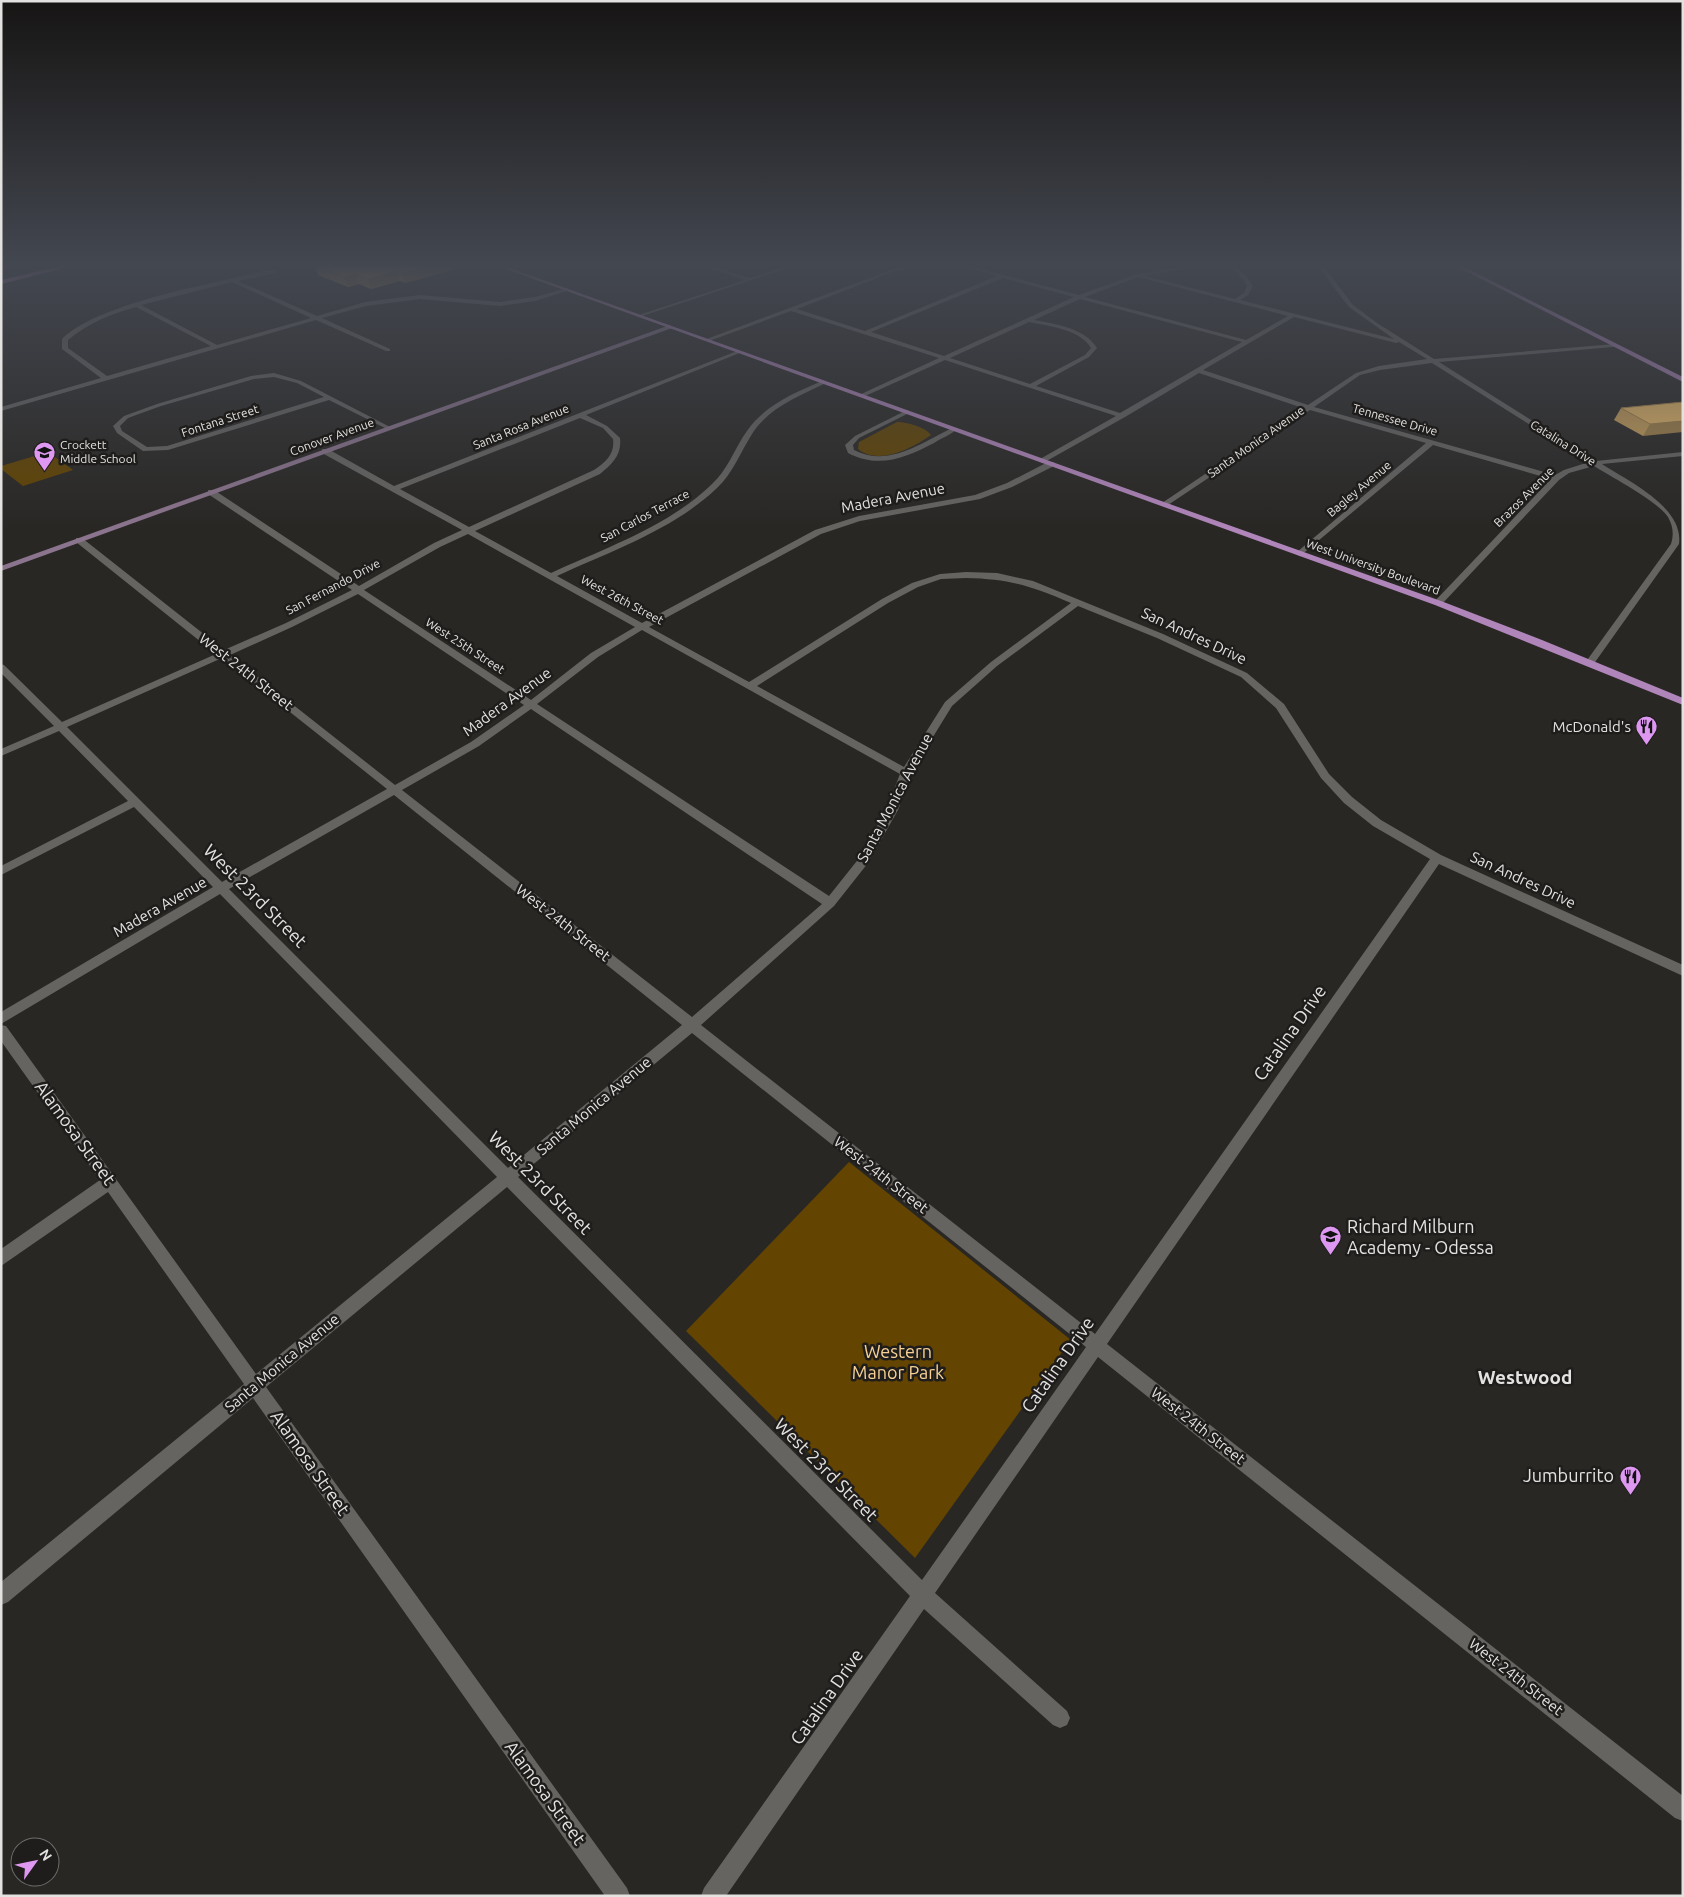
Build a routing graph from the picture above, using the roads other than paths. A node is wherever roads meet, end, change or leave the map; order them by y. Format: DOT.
graph roads {
  1 [pos="69,353"];
  2 [pos="197,353"];
  3 [pos="599,353"];
  4 [pos="738,353"];
  5 [pos="740,353"];
  6 [pos="924,353"];
  7 [pos="958,353"];
  8 [pos="1090,353"];
  9 [pos="1231,353"];
  10 [pos="1420,353"];
  11 [pos="1529,353"];
  12 [pos="1628,353"];
  13 [pos="944,359"];
  14 [pos="1434,361"];
  15 [pos="1200,371"];
  16 [pos="107,378"];
  17 [pos="1683,380"];
  18 [pos="824,382"];
  19 [pos="1030,386"];
  20 [pos="861,396"];
  21 [pos="328,398"];
  22 [pos="1307,407"];
  23 [pos="1,409"];
  24 [pos="907,412"];
  25 [pos="580,415"];
  26 [pos="1123,416"];
  27 [pos="389,428"];
  28 [pos="954,429"];
  29 [pos="1432,442"];
  30 [pos="325,451"];
  31 [pos="1683,454"];
  32 [pos="1047,463"];
  33 [pos="1596,463"];
  34 [pos="1556,478"];
  35 [pos="394,489"];
  36 [pos="211,492"];
  37 [pos="1165,505"];
  38 [pos="468,530"];
  39 [pos="79,540"];
  40 [pos="1300,554"];
  41 [pos="1,569"];
  42 [pos="550,576"];
  43 [pos="358,590"];
  44 [pos="1078,602"];
  45 [pos="1438,603"];
  46 [pos="643,625"];
  47 [pos="224,654"];
  48 [pos="1590,663"];
  49 [pos="1,667"];
  50 [pos="750,686"];
  51 [pos="1683,702"];
  52 [pos="532,705"];
  53 [pos="60,726"];
  54 [pos="1,753"];
  55 [pos="906,774"];
  56 [pos="396,790"];
  57 [pos="135,802"];
  58 [pos="1438,858"];
  59 [pos="1,871"];
  60 [pos="222,888"];
  61 [pos="830,903"];
  62 [pos="1683,970"];
  63 [pos="1,1019"];
  64 [pos="692,1025"];
  65 [pos="1,1030"];
  66 [pos="508,1177"];
  67 [pos="110,1182"];
  68 [pos="1,1258"];
  69 [pos="1096,1346"];
  70 [pos="255,1386"];
  71 [pos="1,1595"];
  72 [pos="923,1595"];
  73 [pos="1060,1718"];
  74 [pos="1683,1810"];
  75 [pos="619,1896"];
  76 [pos="712,1896"];
  1 -- 16 [label="street"];
  2 -- 16 [label="street"];
  3 -- 27 [label="street, Conover Avenue"];
  4 -- 25 [label="street, Santa Rosa Avenue"];
  5 -- 18 [label="main road, West University Boulevard"];
  6 -- 13 [label="street"];
  7 -- 13 [label="street"];
  8 -- 19 [label="street"];
  9 -- 15 [label="street, Madera Avenue"];
  10 -- 14 [label="street, Catalina Drive"];
  11 -- 14 [label="street, Santa Monica Avenue"];
  12 -- 17 [label="main road"];
  13 -- 19 [label="street"];
  13 -- 20 [label="street"];
  14 -- 22 [label="street, Santa Monica Avenue"];
  14 -- 33 [label="street, Catalina Drive"];
  15 -- 22 [label="street, Tennessee Drive"];
  15 -- 26 [label="street, Madera Avenue"];
  16 -- 23 [label="street"];
  18 -- 20 [label="main road, West University Boulevard"];
  18 -- 42 [label="street, San Carlos Terrace"];
  19 -- 26 [label="street"];
  20 -- 24 [label="main road, West University Boulevard"];
  21 -- 21 [label="street, Fontana Street"];
  21 -- 27 [label="street"];
  22 -- 29 [label="street, Tennessee Drive"];
  22 -- 37 [label="street, Santa Monica Avenue"];
  24 -- 28 [label="main road, West University Boulevard"];
  24 -- 28 [label="street"];
  25 -- 35 [label="street, Santa Rosa Avenue"];
  25 -- 38 [label="street, San Fernando Drive"];
  26 -- 32 [label="street, Madera Avenue"];
  27 -- 30 [label="street, Conover Avenue"];
  28 -- 32 [label="main road, West University Boulevard"];
  29 -- 34 [label="street, Tennessee Drive"];
  29 -- 40 [label="street, Bagley Avenue"];
  30 -- 35 [label="street, West 26th Street"];
  30 -- 36 [label="street, Conover Avenue"];
  31 -- 33 [label="street, Brazos Avenue"];
  32 -- 37 [label="main road, West University Boulevard"];
  32 -- 46 [label="street, Madera Avenue"];
  33 -- 34 [label="street, Brazos Avenue"];
  33 -- 48 [label="street, Catalina Drive"];
  34 -- 45 [label="street, Brazos Avenue"];
  35 -- 38 [label="street, West 26th Street"];
  36 -- 39 [label="street, Conover Avenue"];
  36 -- 43 [label="street, West 25th Street"];
  37 -- 40 [label="main road, West University Boulevard"];
  38 -- 42 [label="street, West 26th Street"];
  38 -- 43 [label="street, San Fernando Drive"];
  39 -- 41 [label="street, Conover Avenue"];
  39 -- 47 [label="street, West 24th Street"];
  40 -- 45 [label="main road, West University Boulevard"];
  42 -- 46 [label="street, West 26th Street"];
  43 -- 47 [label="street, San Fernando Drive"];
  43 -- 52 [label="street, West 25th Street"];
  44 -- 50 [label="street, San Andres Drive"];
  44 -- 55 [label="street, Santa Monica Avenue"];
  44 -- 58 [label="street, San Andres Drive"];
  45 -- 48 [label="main road, West University Boulevard"];
  46 -- 50 [label="street, West 26th Street"];
  46 -- 52 [label="street, Madera Avenue"];
  47 -- 53 [label="street, San Fernando Drive"];
  47 -- 56 [label="street, West 24th Street"];
  48 -- 51 [label="main road, West University Boulevard"];
  49 -- 53 [label="street, West 23rd Street"];
  50 -- 55 [label="street, West 26th Street"];
  52 -- 56 [label="street, Madera Avenue"];
  52 -- 61 [label="street, West 25th Street"];
  53 -- 54 [label="street, San Fernando Drive"];
  53 -- 57 [label="street, West 23rd Street"];
  55 -- 61 [label="street, Santa Monica Avenue"];
  56 -- 60 [label="street, Madera Avenue"];
  56 -- 64 [label="street, West 24th Street"];
  57 -- 59 [label="street"];
  57 -- 60 [label="street, West 23rd Street"];
  58 -- 62 [label="street, San Andres Drive"];
  58 -- 69 [label="street, Catalina Drive"];
  60 -- 63 [label="street, Madera Avenue"];
  60 -- 66 [label="street, West 23rd Street"];
  61 -- 64 [label="street, Santa Monica Avenue"];
  64 -- 66 [label="street, Santa Monica Avenue"];
  64 -- 69 [label="street, West 24th Street"];
  65 -- 67 [label="street, Alamosa Street"];
  66 -- 70 [label="street, Santa Monica Avenue"];
  66 -- 72 [label="street, West 23rd Street"];
  67 -- 68 [label="street"];
  67 -- 70 [label="street, Alamosa Street"];
  69 -- 72 [label="street, Catalina Drive"];
  69 -- 74 [label="street, West 24th Street"];
  70 -- 71 [label="street, Santa Monica Avenue"];
  70 -- 75 [label="street, Alamosa Street"];
  72 -- 73 [label="street, West 23rd Street"];
  72 -- 76 [label="street, Catalina Drive"];
}
